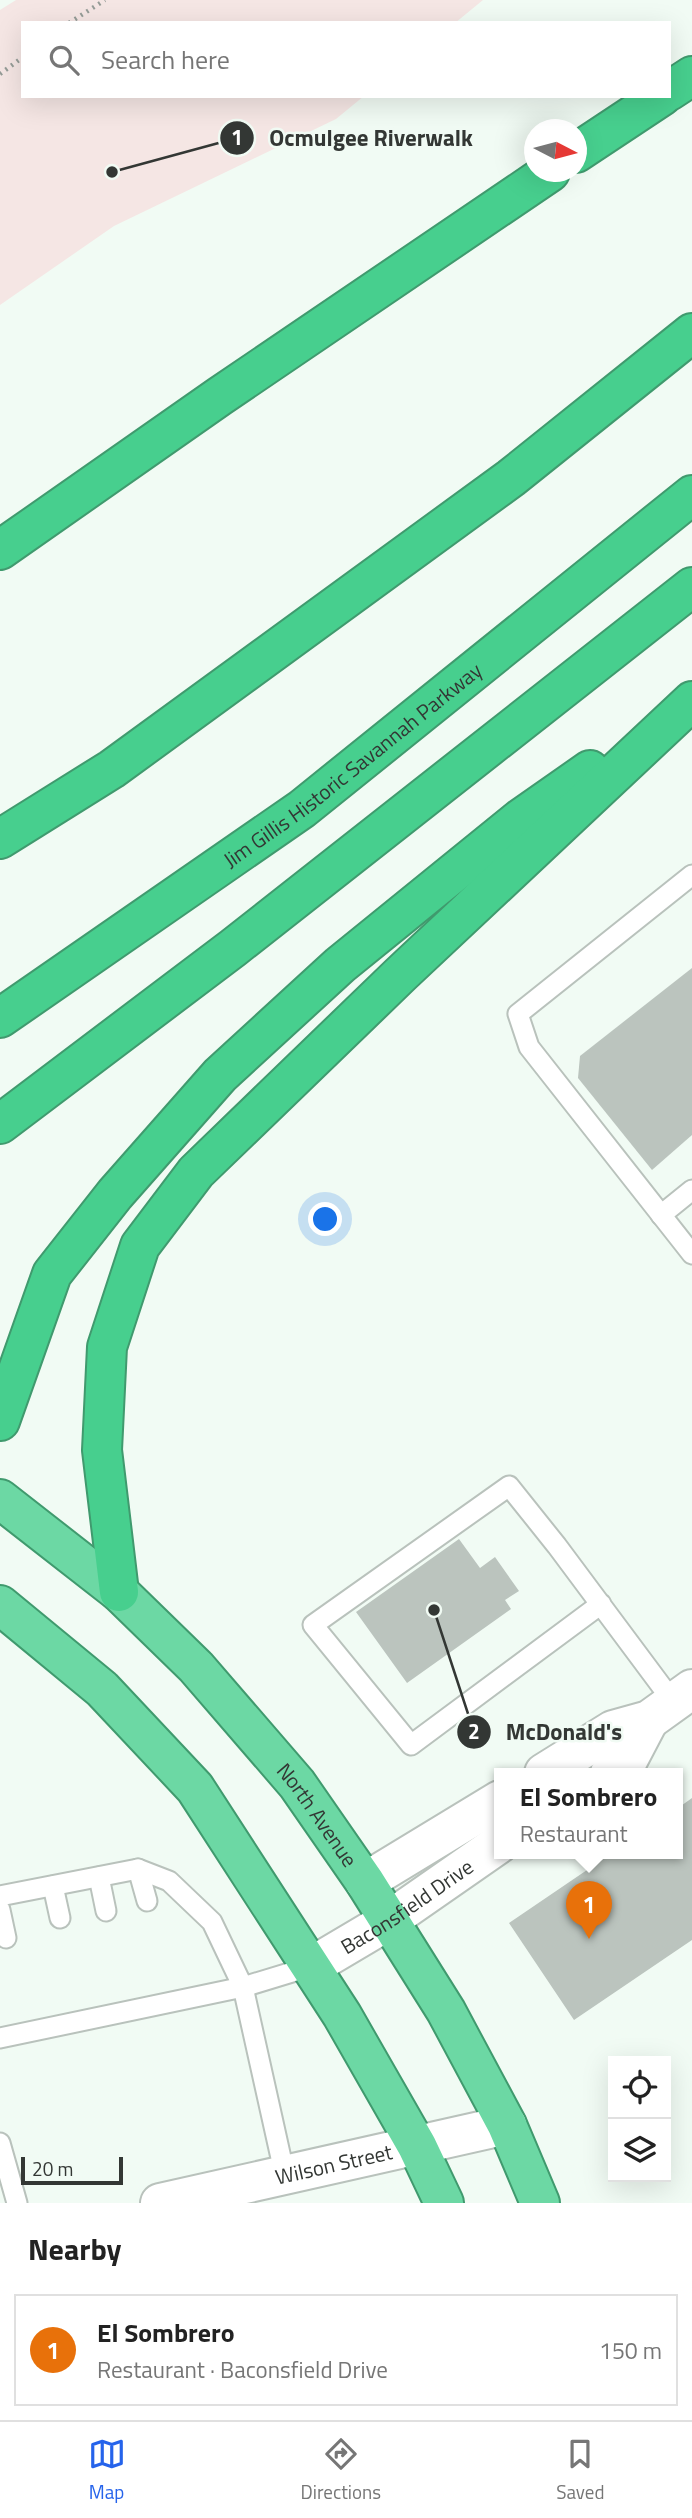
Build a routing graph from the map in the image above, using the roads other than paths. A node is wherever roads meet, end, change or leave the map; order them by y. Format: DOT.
graph roads {
  1 [pos="692,76"];
  2 [pos="671,90"];
  3 [pos="659,98"];
  4 [pos="587,146"];
  5 [pos="535,182"];
  6 [pos="692,333"];
  7 [pos="692,495"];
  8 [pos="0,550"];
  9 [pos="692,587"];
  10 [pos="692,700"];
  11 [pos="0,839"];
  12 [pos="692,875"];
  13 [pos="0,1018"];
  14 [pos="0,1124"];
  15 [pos="692,1190"];
  16 [pos="661,1215"];
  17 [pos="692,1254"];
  18 [pos="0,1421"];
  19 [pos="0,1499"];
  20 [pos="120,1592"];
  21 [pos="601,1604"];
  22 [pos="0,1605"];
  23 [pos="672,1704"];
  24 [pos="552,1768"];
  25 [pos="617,1768"];
  26 [pos="494,1804"];
  27 [pos="494,1847"];
  28 [pos="138,1869"];
  29 [pos="99,1877"];
  30 [pos="365,1882"];
  31 [pos="53,1886"];
  32 [pos="0,1896"];
  33 [pos="147,1901"];
  34 [pos="0,1910"];
  35 [pos="106,1911"];
  36 [pos="60,1918"];
  37 [pos="388,1921"];
  38 [pos="6,1938"];
  39 [pos="312,1966"];
  40 [pos="243,1987"];
  41 [pos="0,2038"];
  42 [pos="507,2125"];
  43 [pos="0,2143"];
  44 [pos="417,2146"];
  45 [pos="285,2176"];
  46 [pos="17,2203"];
  47 [pos="160,2203"];
  48 [pos="444,2203"];
  49 [pos="540,2203"];
  1 -- 2 [label="highway"];
  3 -- 4 [label="highway"];
  5 -- 8 [label="highway"];
  6 -- 11 [label="highway"];
  7 -- 13 [label="highway, Jim Gillis Historic Savannah Parkway"];
  9 -- 14 [label="highway"];
  10 -- 18 [label="highway"];
  10 -- 20 [label="highway"];
  12 -- 16 [label="lane"];
  15 -- 16 [label="lane"];
  16 -- 17 [label="lane"];
  19 -- 20 [label="highway, North Avenue"];
  20 -- 30 [label="highway, North Avenue"];
  21 -- 21 [label="lane"];
  21 -- 23 [label="lane"];
  22 -- 39 [label="highway"];
  23 -- 24 [label="street"];
  23 -- 25 [label="street"];
  26 -- 30 [label="street, Baconsfield Drive"];
  27 -- 37 [label="street, Baconsfield Drive"];
  28 -- 29 [label="lane"];
  28 -- 33 [label="lane"];
  28 -- 40 [label="lane"];
  29 -- 31 [label="lane"];
  29 -- 35 [label="lane"];
  30 -- 37 [label="highway, North Avenue"];
  31 -- 32 [label="lane"];
  31 -- 36 [label="lane"];
  34 -- 38 [label="lane"];
  37 -- 39 [label="street, Baconsfield Drive"];
  37 -- 42 [label="highway, North Avenue"];
  39 -- 40 [label="lane"];
  39 -- 44 [label="highway"];
  40 -- 41 [label="lane"];
  40 -- 45 [label="lane"];
  42 -- 44 [label="street, Wilson Street"];
  42 -- 49 [label="highway, North Avenue"];
  43 -- 46 [label="lane"];
  44 -- 45 [label="street, Wilson Street"];
  44 -- 48 [label="highway"];
  45 -- 47 [label="street, Wilson Street"];
}
